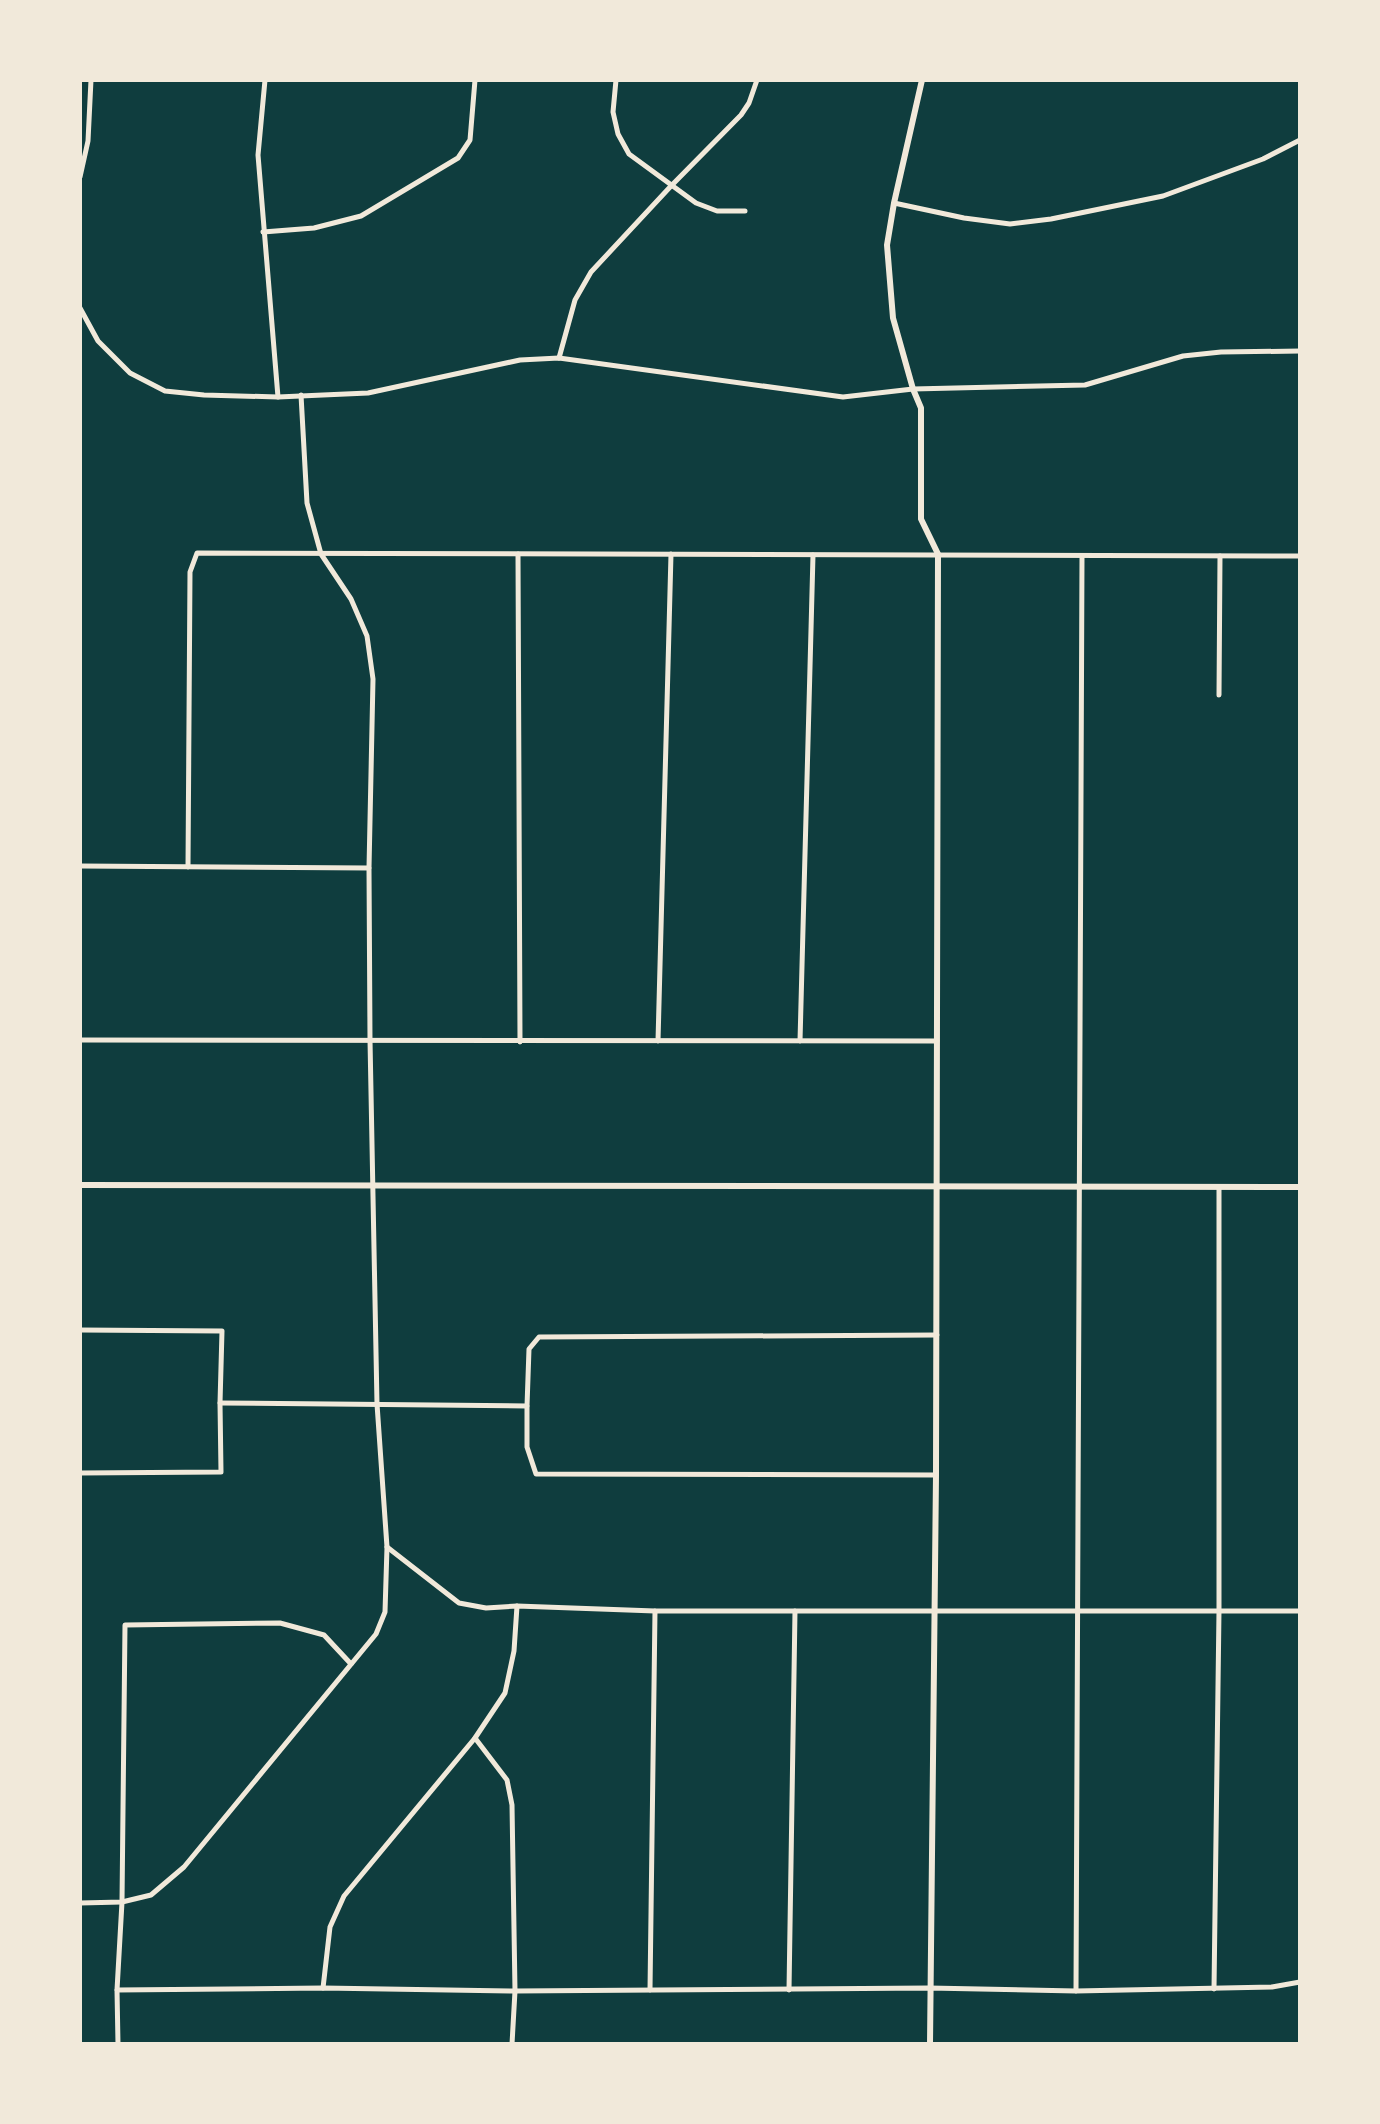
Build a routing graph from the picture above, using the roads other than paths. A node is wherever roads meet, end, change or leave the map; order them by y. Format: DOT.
graph roads {
  1 [pos="91,80"];
  2 [pos="265,80"];
  3 [pos="475,80"];
  4 [pos="616,80"];
  5 [pos="757,80"];
  6 [pos="922,80"];
  7 [pos="1300,140"];
  8 [pos="80,177"];
  9 [pos="671,186"];
  10 [pos="894,203"];
  11 [pos="745,211"];
  12 [pos="263,232"];
  13 [pos="80,308"];
  14 [pos="1300,351"];
  15 [pos="559,358"];
  16 [pos="913,389"];
  17 [pos="301,395"];
  18 [pos="278,397"];
  19 [pos="321,554"];
  20 [pos="518,554"];
  21 [pos="671,554"];
  22 [pos="938,554"];
  23 [pos="813,555"];
  24 [pos="1082,555"];
  25 [pos="1220,556"];
  26 [pos="1300,556"];
  27 [pos="1219,695"];
  28 [pos="80,866"];
  29 [pos="188,867"];
  30 [pos="369,868"];
  31 [pos="80,1040"];
  32 [pos="370,1040"];
  33 [pos="658,1041"];
  34 [pos="800,1041"];
  35 [pos="937,1041"];
  36 [pos="520,1042"];
  37 [pos="80,1185"];
  38 [pos="374,1186"];
  39 [pos="1219,1187"];
  40 [pos="1300,1187"];
  41 [pos="938,1188"];
  42 [pos="1079,1188"];
  43 [pos="80,1330"];
  44 [pos="937,1335"];
  45 [pos="220,1403"];
  46 [pos="377,1404"];
  47 [pos="527,1406"];
  48 [pos="80,1473"];
  49 [pos="936,1475"];
  50 [pos="387,1548"];
  51 [pos="517,1606"];
  52 [pos="655,1611"];
  53 [pos="795,1611"];
  54 [pos="935,1611"];
  55 [pos="1078,1611"];
  56 [pos="1219,1611"];
  57 [pos="1300,1611"];
  58 [pos="351,1664"];
  59 [pos="475,1738"];
  60 [pos="122,1902"];
  61 [pos="80,1903"];
  62 [pos="1300,1982"];
  63 [pos="323,1988"];
  64 [pos="929,1988"];
  65 [pos="1213,1989"];
  66 [pos="117,1990"];
  67 [pos="650,1990"];
  68 [pos="789,1990"];
  69 [pos="1076,1990"];
  70 [pos="515,1992"];
  71 [pos="118,2043"];
  72 [pos="512,2043"];
  73 [pos="930,2043"];
  1 -- 8 [label="street"];
  2 -- 12 [label="street"];
  3 -- 12 [label="street"];
  4 -- 9 [label="street"];
  5 -- 9 [label="street"];
  6 -- 10 [label="street"];
  7 -- 10 [label="street"];
  9 -- 11 [label="street"];
  9 -- 15 [label="street"];
  10 -- 16 [label="street"];
  12 -- 18 [label="street"];
  13 -- 18 [label="street"];
  14 -- 16 [label="street"];
  15 -- 16 [label="street"];
  15 -- 17 [label="street"];
  16 -- 22 [label="street"];
  17 -- 18 [label="street"];
  17 -- 19 [label="street"];
  19 -- 20 [label="street"];
  19 -- 29 [label="street"];
  19 -- 30 [label="street"];
  20 -- 21 [label="street"];
  20 -- 36 [label="street"];
  21 -- 23 [label="street"];
  21 -- 33 [label="street"];
  22 -- 23 [label="street"];
  22 -- 24 [label="street"];
  22 -- 35 [label="street"];
  23 -- 34 [label="street"];
  24 -- 25 [label="street"];
  24 -- 42 [label="street"];
  25 -- 26 [label="street"];
  25 -- 27 [label="street"];
  28 -- 29 [label="street"];
  29 -- 30 [label="street"];
  30 -- 32 [label="street"];
  31 -- 32 [label="street"];
  32 -- 36 [label="street"];
  32 -- 38 [label="street"];
  33 -- 34 [label="street"];
  33 -- 36 [label="street"];
  34 -- 35 [label="street"];
  35 -- 41 [label="street"];
  37 -- 38 [label="street"];
  38 -- 41 [label="street"];
  38 -- 46 [label="street"];
  39 -- 40 [label="street"];
  39 -- 42 [label="street"];
  39 -- 56 [label="street"];
  41 -- 42 [label="street"];
  41 -- 44 [label="street"];
  42 -- 55 [label="street"];
  43 -- 45 [label="street"];
  44 -- 47 [label="street"];
  44 -- 49 [label="street"];
  45 -- 46 [label="street"];
  45 -- 48 [label="street"];
  46 -- 47 [label="street"];
  46 -- 50 [label="street"];
  47 -- 49 [label="street"];
  49 -- 54 [label="street"];
  50 -- 51 [label="street"];
  50 -- 58 [label="street"];
  51 -- 52 [label="street"];
  51 -- 59 [label="street"];
  52 -- 53 [label="street"];
  52 -- 67 [label="street"];
  53 -- 54 [label="street"];
  53 -- 68 [label="street"];
  54 -- 55 [label="street"];
  54 -- 64 [label="street"];
  55 -- 56 [label="street"];
  55 -- 69 [label="street"];
  56 -- 57 [label="street"];
  56 -- 65 [label="street"];
  58 -- 60 [label="street"];
  58 -- 60 [label="street"];
  59 -- 63 [label="street"];
  59 -- 70 [label="street"];
  60 -- 61 [label="street"];
  60 -- 66 [label="street"];
  62 -- 65 [label="street"];
  63 -- 66 [label="street"];
  63 -- 70 [label="street"];
  64 -- 68 [label="street"];
  64 -- 69 [label="street"];
  64 -- 73 [label="street"];
  65 -- 69 [label="street"];
  66 -- 71 [label="street"];
  67 -- 68 [label="street"];
  67 -- 70 [label="street"];
  70 -- 72 [label="street"];
}
